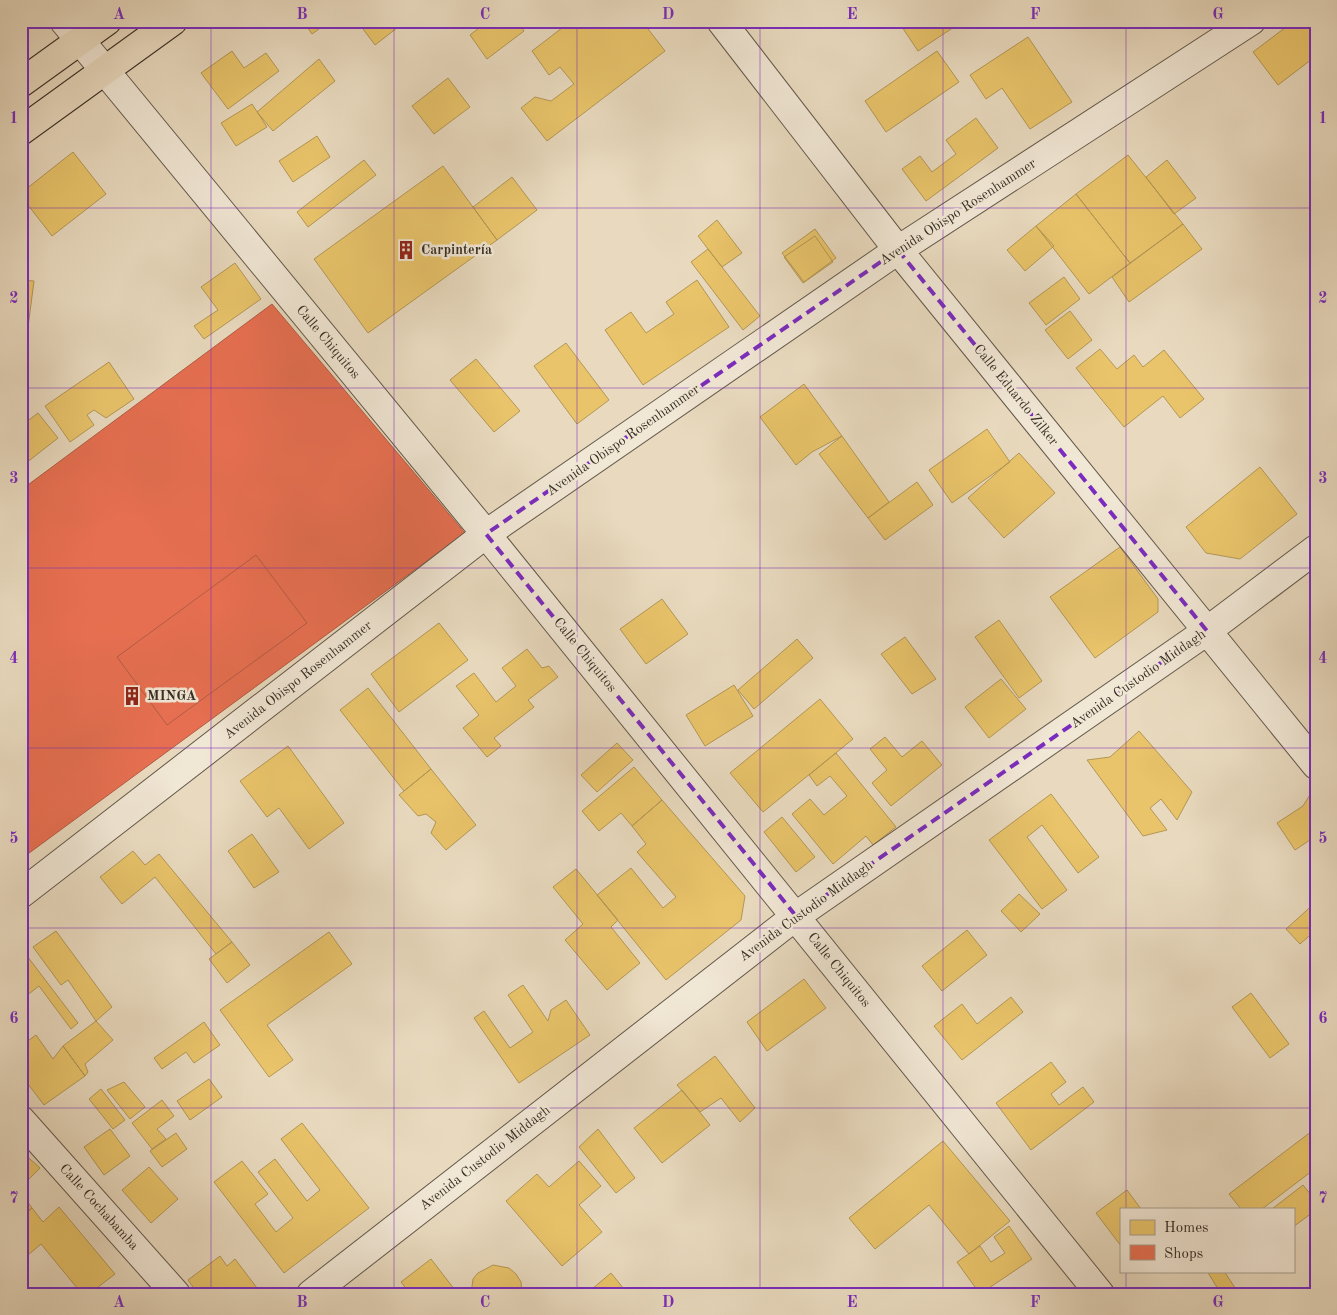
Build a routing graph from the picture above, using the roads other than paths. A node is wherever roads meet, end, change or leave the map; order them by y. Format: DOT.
graph roads {
  1 [pos="107,21"];
  2 [pos="173,21"];
  3 [pos="721,21"];
  4 [pos="1251,21"];
  5 [pos="72,31"];
  6 [pos="104,71"];
  7 [pos="21,83"];
  8 [pos="21,131"];
  9 [pos="898,250"];
  10 [pos="486,534"];
  11 [pos="1316,549"];
  12 [pos="1208,631"];
  13 [pos="1316,764"];
  14 [pos="21,894"];
  15 [pos="796,916"];
  16 [pos="21,1120"];
  17 [pos="176,1294"];
  18 [pos="311,1294"];
  19 [pos="1100,1294"];
  1 -- 5 [label="main road"];
  2 -- 6 [label="main road"];
  3 -- 9 [label="street, Calle Eduardo Zilker"];
  4 -- 9 [label="street, Avenida Obispo Rosenhammer"];
  5 -- 6 [label="street, Calle Chiquitos"];
  5 -- 7 [label="main road"];
  6 -- 8 [label="main road"];
  6 -- 10 [label="street, Calle Chiquitos"];
  9 -- 10 [label="street, Avenida Obispo Rosenhammer"];
  9 -- 12 [label="street, Calle Eduardo Zilker"];
  10 -- 14 [label="street, Avenida Obispo Rosenhammer"];
  10 -- 15 [label="street, Calle Chiquitos"];
  11 -- 12 [label="street, Avenida Custodio Middagh"];
  12 -- 13 [label="street, Calle Eduardo Zilker"];
  12 -- 15 [label="street, Avenida Custodio Middagh"];
  15 -- 18 [label="street, Avenida Custodio Middagh"];
  15 -- 19 [label="street, Calle Chiquitos"];
  16 -- 17 [label="street, Calle Cochabamba"];
}
